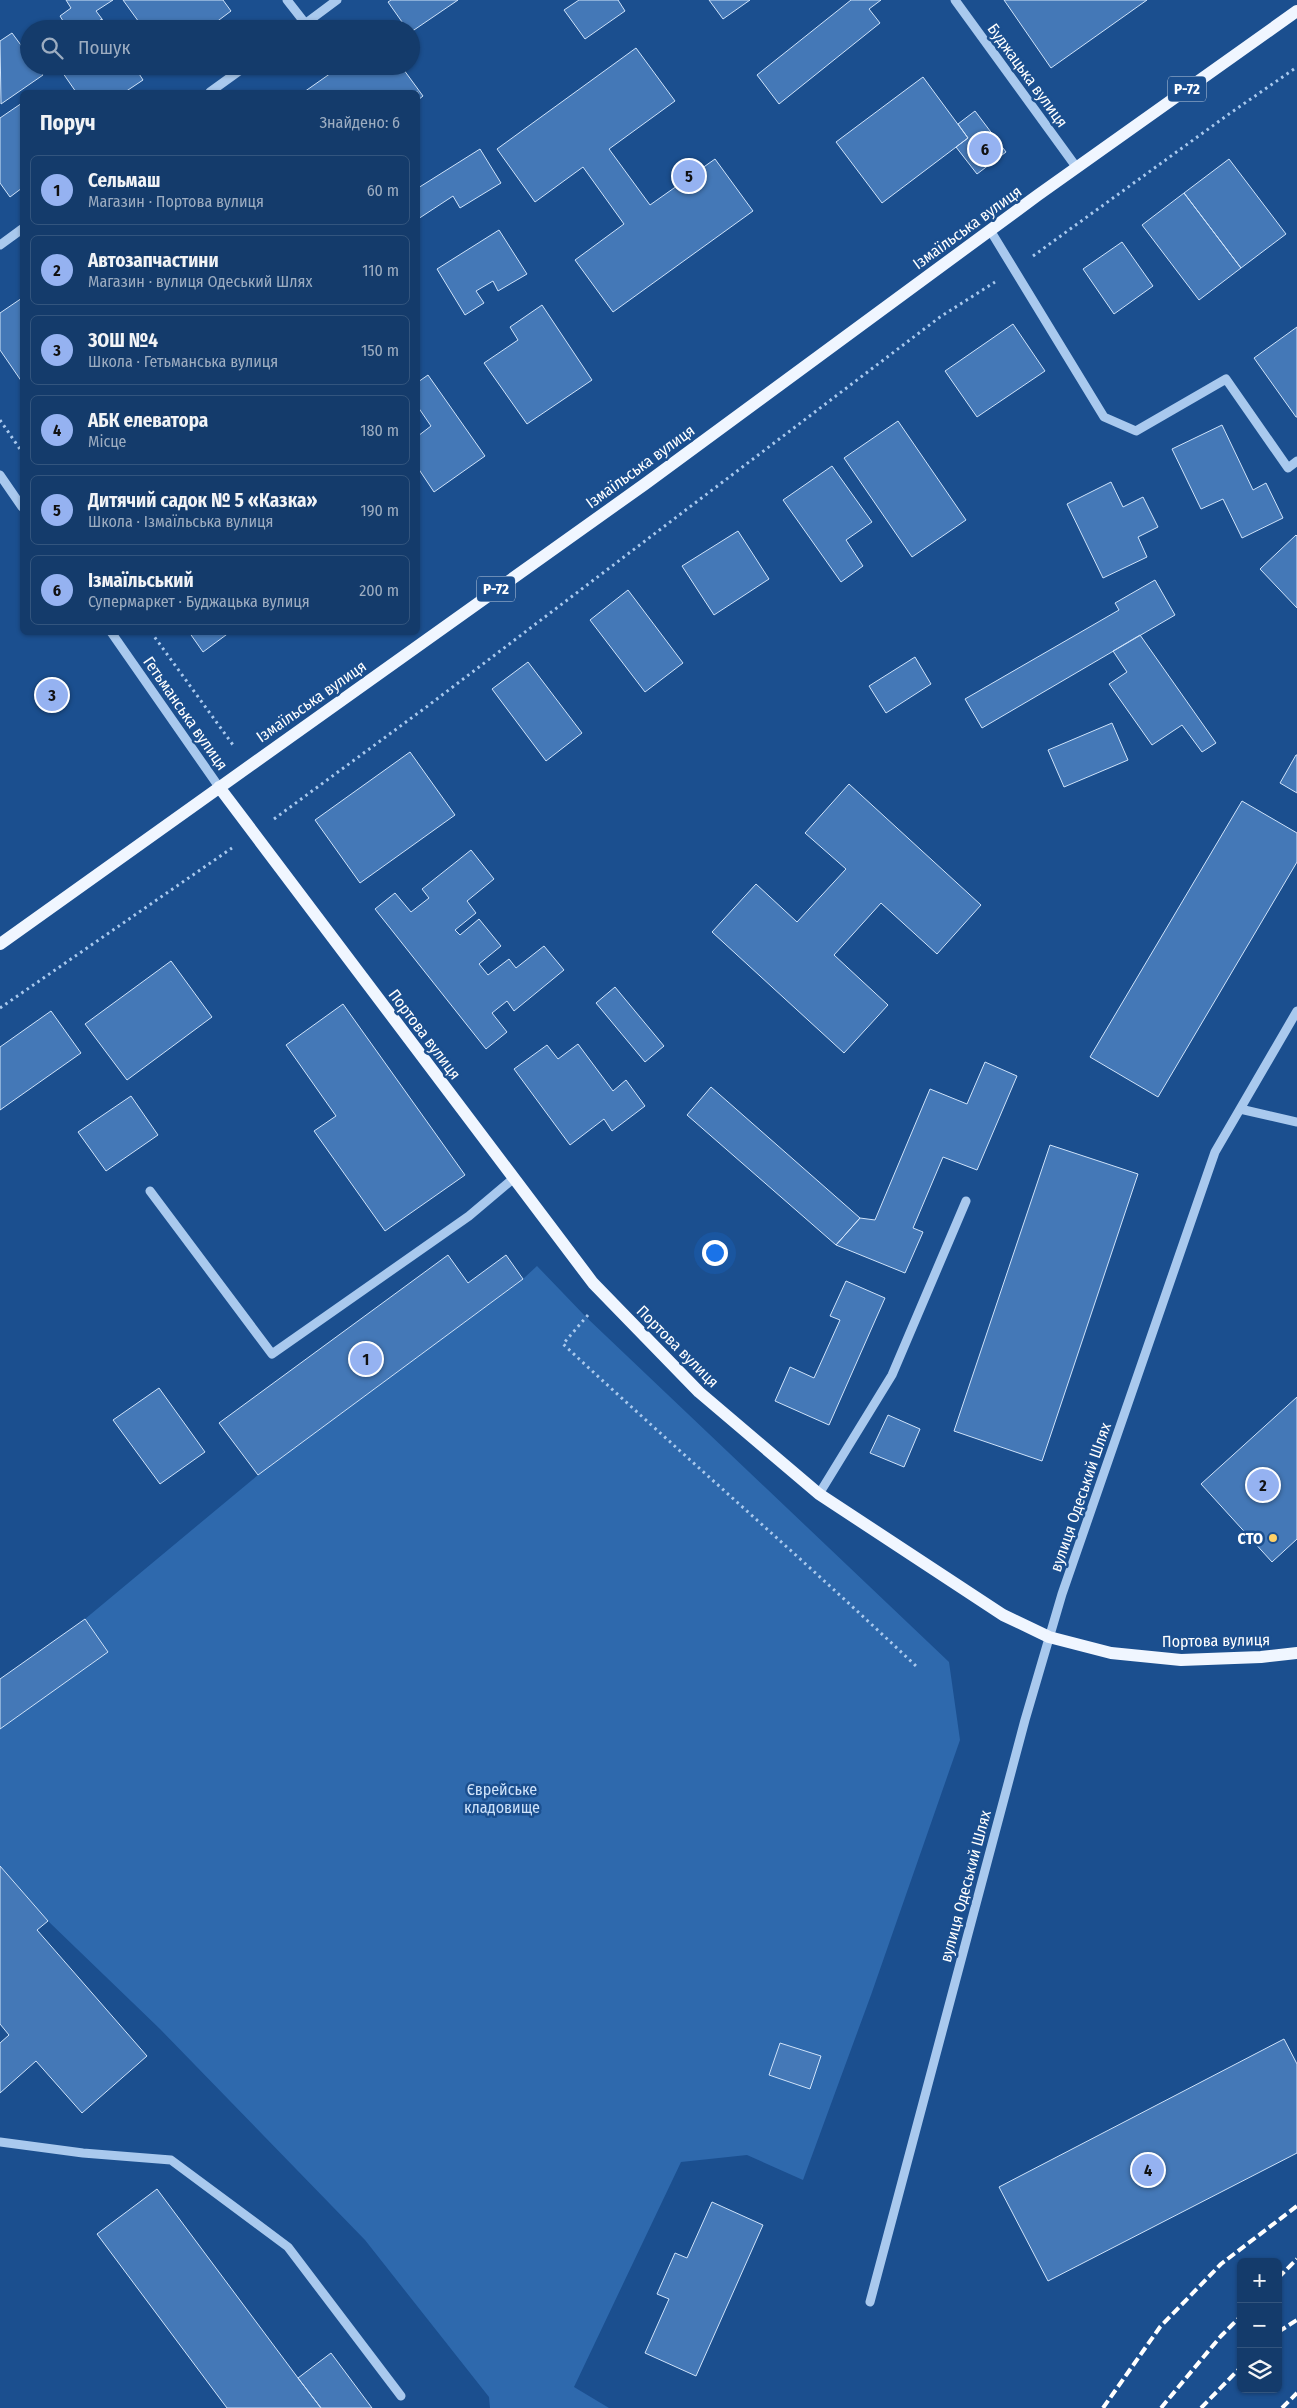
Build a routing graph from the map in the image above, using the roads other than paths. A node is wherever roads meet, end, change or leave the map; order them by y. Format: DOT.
graph roads {
  1 [pos="287,0"];
  2 [pos="337,0"];
  3 [pos="955,0"];
  4 [pos="1297,11"];
  5 [pos="299,20"];
  6 [pos="310,20"];
  7 [pos="234,75"];
  8 [pos="213,90"];
  9 [pos="1077,168"];
  10 [pos="20,230"];
  11 [pos="990,230"];
  12 [pos="0,245"];
  13 [pos="1297,461"];
  14 [pos="0,474"];
  15 [pos="20,504"];
  16 [pos="113,635"];
  17 [pos="219,787"];
  18 [pos="0,944"];
  19 [pos="1297,1011"];
  20 [pos="1240,1109"];
  21 [pos="1297,1122"];
  22 [pos="514,1178"];
  23 [pos="150,1191"];
  24 [pos="966,1201"];
  25 [pos="819,1494"];
  26 [pos="1049,1637"];
  27 [pos="1297,1653"];
  28 [pos="0,2142"];
  29 [pos="870,2302"];
  30 [pos="401,2396"];
  1 -- 5 [label="street"];
  2 -- 6 [label="street"];
  3 -- 9 [label="street, Буджацька вулиця"];
  4 -- 9 [label="main road, Ізмаїльська вулиця / Р-72"];
  7 -- 8 [label="street"];
  9 -- 11 [label="main road, Ізмаїльська вулиця / Р-72"];
  10 -- 12 [label="street"];
  11 -- 13 [label="street"];
  11 -- 17 [label="main road, Ізмаїльська вулиця / Р-72"];
  14 -- 15 [label="street"];
  16 -- 17 [label="street, Гетьманська вулиця"];
  17 -- 18 [label="main road, Ізмаїльська вулиця / Р-72"];
  17 -- 22 [label="main road, Портова вулиця"];
  19 -- 20 [label="street, вулиця Одеський Шлях"];
  20 -- 21 [label="street"];
  20 -- 26 [label="street, вулиця Одеський Шлях"];
  22 -- 23 [label="street"];
  22 -- 25 [label="main road, Портова вулиця"];
  24 -- 25 [label="street"];
  25 -- 26 [label="main road, Портова вулиця"];
  26 -- 27 [label="main road, Портова вулиця"];
  26 -- 29 [label="street, вулиця Одеський Шлях"];
  28 -- 30 [label="street"];
}
